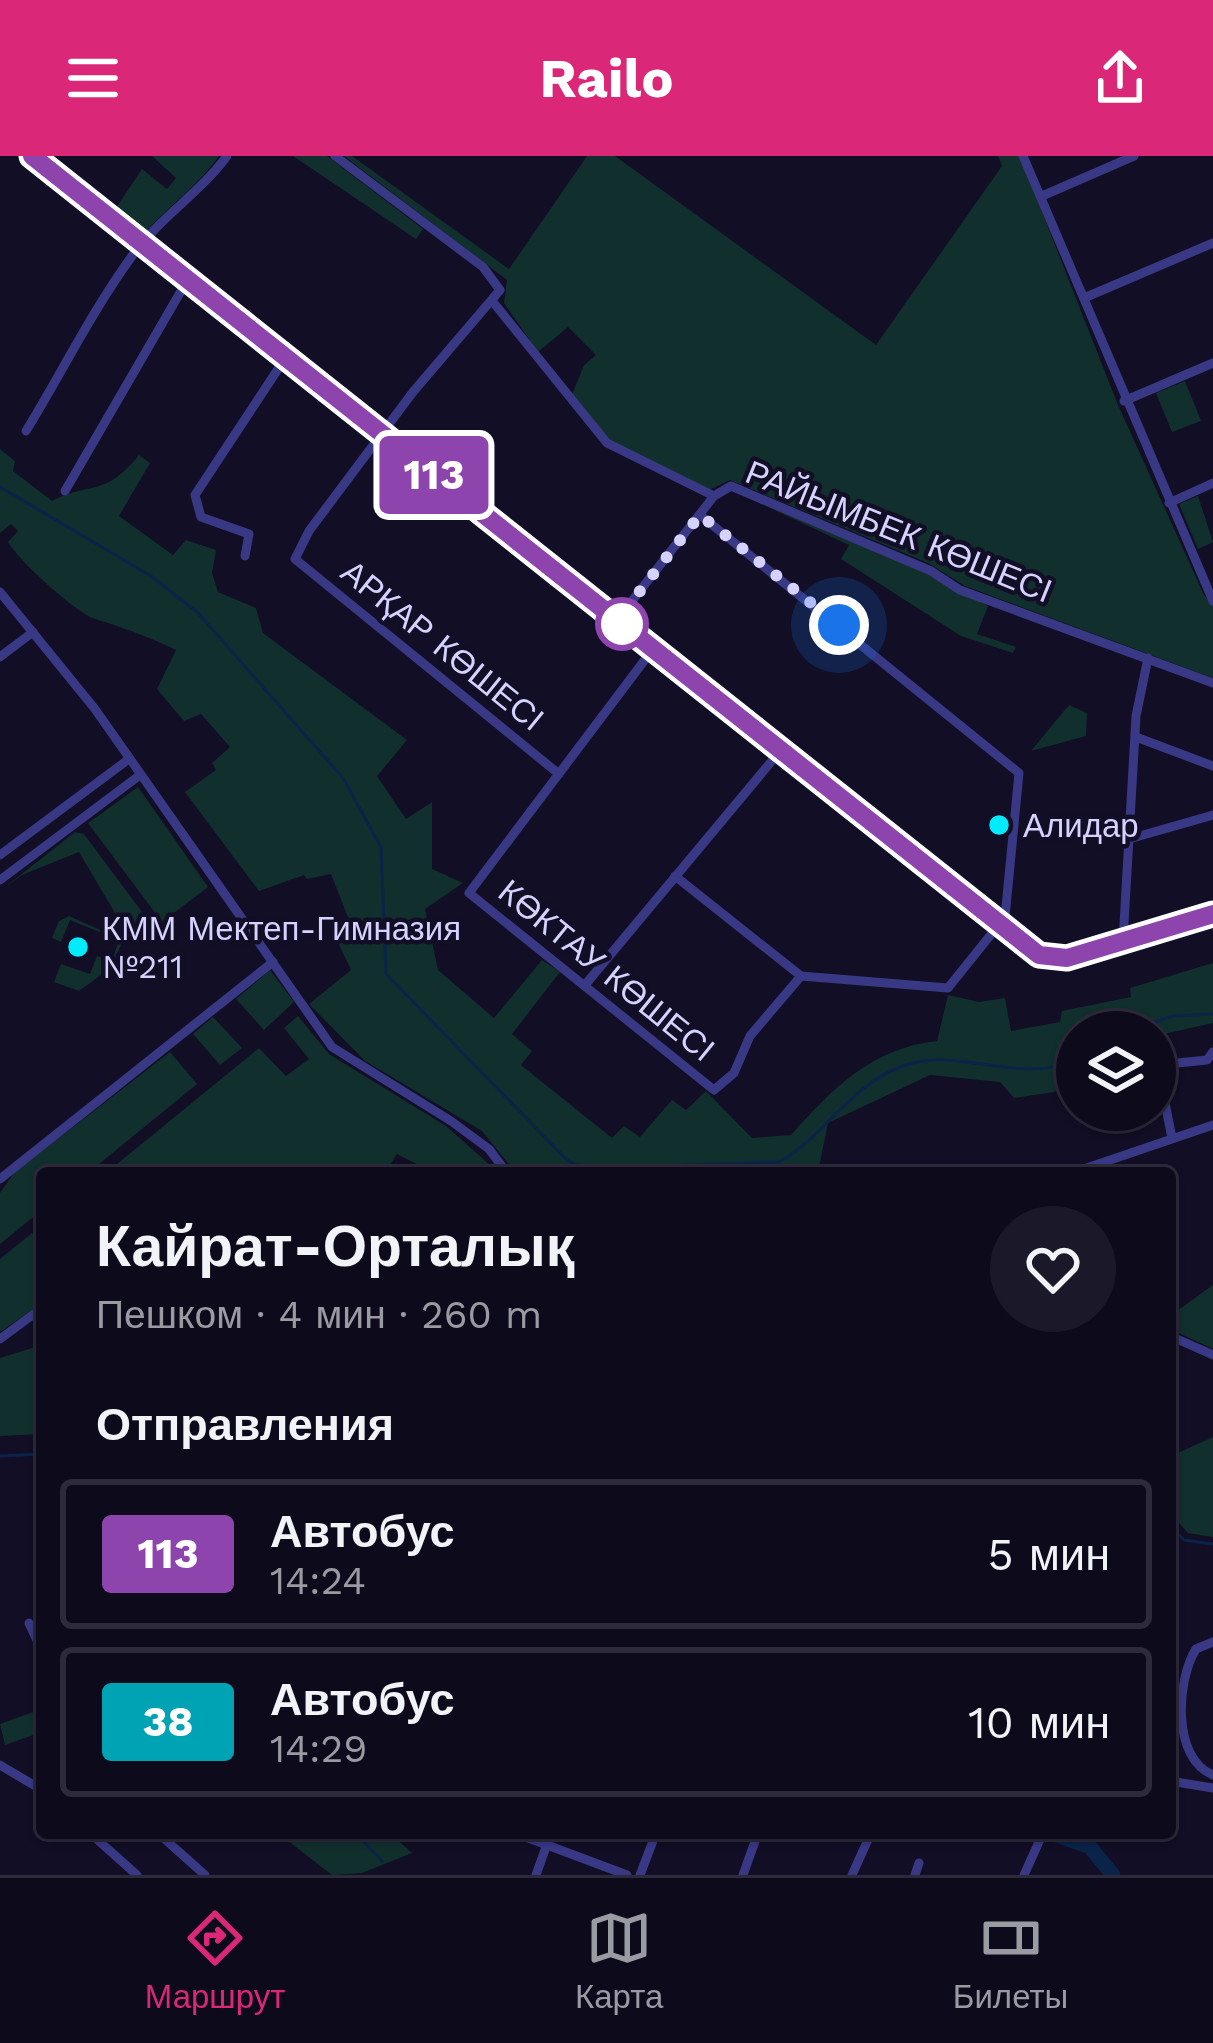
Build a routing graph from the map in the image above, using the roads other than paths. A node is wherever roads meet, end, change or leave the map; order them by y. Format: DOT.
graph roads {
  1 [pos="32,156"];
  2 [pos="227,156"];
  3 [pos="335,156"];
  4 [pos="1023,156"];
  5 [pos="1134,156"];
  6 [pos="1042,196"];
  7 [pos="1213,243"];
  8 [pos="141,244"];
  9 [pos="188,279"];
  10 [pos="1084,298"];
  11 [pos="494,302"];
  12 [pos="286,357"];
  13 [pos="1213,363"];
  14 [pos="1124,401"];
  15 [pos="26,431"];
  16 [pos="381,433"];
  17 [pos="1213,483"];
  18 [pos="65,491"];
  19 [pos="714,496"];
  20 [pos="1168,502"];
  21 [pos="700,515"];
  22 [pos="245,556"];
  23 [pos="0,592"];
  24 [pos="1213,601"];
  25 [pos="617,620"];
  26 [pos="34,632"];
  27 [pos="653,649"];
  28 [pos="0,657"];
  29 [pos="1148,658"];
  30 [pos="1213,682"];
  31 [pos="1136,736"];
  32 [pos="781,750"];
  33 [pos="129,759"];
  34 [pos="1213,766"];
  35 [pos="559,774"];
  36 [pos="140,776"];
  37 [pos="1213,815"];
  38 [pos="1129,839"];
  39 [pos="0,855"];
  40 [pos="675,877"];
  41 [pos="0,880"];
  42 [pos="1213,914"];
  43 [pos="1000,924"];
  44 [pos="1123,941"];
  45 [pos="272,962"];
  46 [pos="801,976"];
  47 [pos="584,985"];
  48 [pos="1213,1052"];
  49 [pos="1176,1063"];
  50 [pos="1213,1126"];
  51 [pos="1171,1131"];
  52 [pos="1172,1138"];
  53 [pos="502,1167"];
  54 [pos="1089,1167"];
  55 [pos="0,1179"];
  56 [pos="36,1312"];
  57 [pos="0,1339"];
  58 [pos="1176,1339"];
  59 [pos="1213,1354"];
  60 [pos="29,1623"];
  61 [pos="36,1639"];
  62 [pos="1213,1642"];
  63 [pos="0,1765"];
  64 [pos="1213,1775"];
  65 [pos="1176,1782"];
  66 [pos="36,1786"];
  67 [pos="1213,1788"];
  68 [pos="95,1839"];
  69 [pos="165,1839"];
  70 [pos="549,1839"];
  71 [pos="654,1839"];
  72 [pos="756,1839"];
  73 [pos="868,1839"];
  74 [pos="1039,1839"];
  75 [pos="919,1863"];
  76 [pos="124,1871"];
  77 [pos="136,1875"];
  78 [pos="205,1875"];
  79 [pos="536,1875"];
  80 [pos="627,1875"];
  81 [pos="640,1875"];
  82 [pos="743,1875"];
  83 [pos="852,1875"];
  84 [pos="915,1875"];
  85 [pos="1024,1875"];
  1 -- 8 [label="street"];
  2 -- 8 [label="street"];
  3 -- 11 [label="street"];
  4 -- 6 [label="street"];
  5 -- 6 [label="street"];
  6 -- 10 [label="street"];
  7 -- 10 [label="street"];
  8 -- 9 [label="street"];
  8 -- 15 [label="street"];
  9 -- 12 [label="street"];
  9 -- 18 [label="street"];
  10 -- 14 [label="street"];
  11 -- 16 [label="street"];
  11 -- 19 [label="street, РАЙЫМБЕК КӨШЕСІ"];
  12 -- 16 [label="street"];
  12 -- 22 [label="street"];
  13 -- 14 [label="street"];
  14 -- 20 [label="street"];
  16 -- 25 [label="street"];
  16 -- 35 [label="street, АРҚАР КӨШЕСІ"];
  17 -- 20 [label="street"];
  19 -- 21 [label="street"];
  19 -- 29 [label="street, РАЙЫМБЕК КӨШЕСІ"];
  20 -- 24 [label="street"];
  21 -- 25 [label="street"];
  21 -- 43 [label="street"];
  23 -- 26 [label="street"];
  25 -- 27 [label="street"];
  26 -- 28 [label="street"];
  26 -- 33 [label="street"];
  27 -- 32 [label="street"];
  27 -- 35 [label="street"];
  29 -- 30 [label="street, РАЙЫМБЕК КӨШЕСІ"];
  29 -- 31 [label="street"];
  31 -- 34 [label="street"];
  31 -- 38 [label="street"];
  32 -- 40 [label="street"];
  32 -- 43 [label="street"];
  33 -- 36 [label="street"];
  33 -- 39 [label="street"];
  35 -- 47 [label="street, КӨКТАУ КӨШЕСІ"];
  36 -- 41 [label="street"];
  36 -- 45 [label="street"];
  37 -- 38 [label="street"];
  38 -- 44 [label="street"];
  40 -- 46 [label="street"];
  40 -- 47 [label="street"];
  42 -- 44 [label="street"];
  43 -- 44 [label="street"];
  43 -- 46 [label="street"];
  45 -- 53 [label="street"];
  45 -- 55 [label="street"];
  46 -- 47 [label="street, КӨКТАУ КӨШЕСІ"];
  48 -- 49 [label="street"];
  50 -- 52 [label="street"];
  51 -- 52 [label="street"];
  52 -- 54 [label="street"];
  56 -- 57 [label="street"];
  58 -- 59 [label="street"];
  60 -- 61 [label="street"];
  62 -- 64 [label="street"];
  63 -- 66 [label="street"];
  65 -- 67 [label="street"];
  68 -- 76 [label="street"];
  69 -- 78 [label="street"];
  70 -- 79 [label="street"];
  70 -- 80 [label="street"];
  71 -- 81 [label="street"];
  72 -- 82 [label="street"];
  73 -- 83 [label="street"];
  74 -- 85 [label="street"];
  75 -- 84 [label="street"];
  76 -- 77 [label="street"];
}
